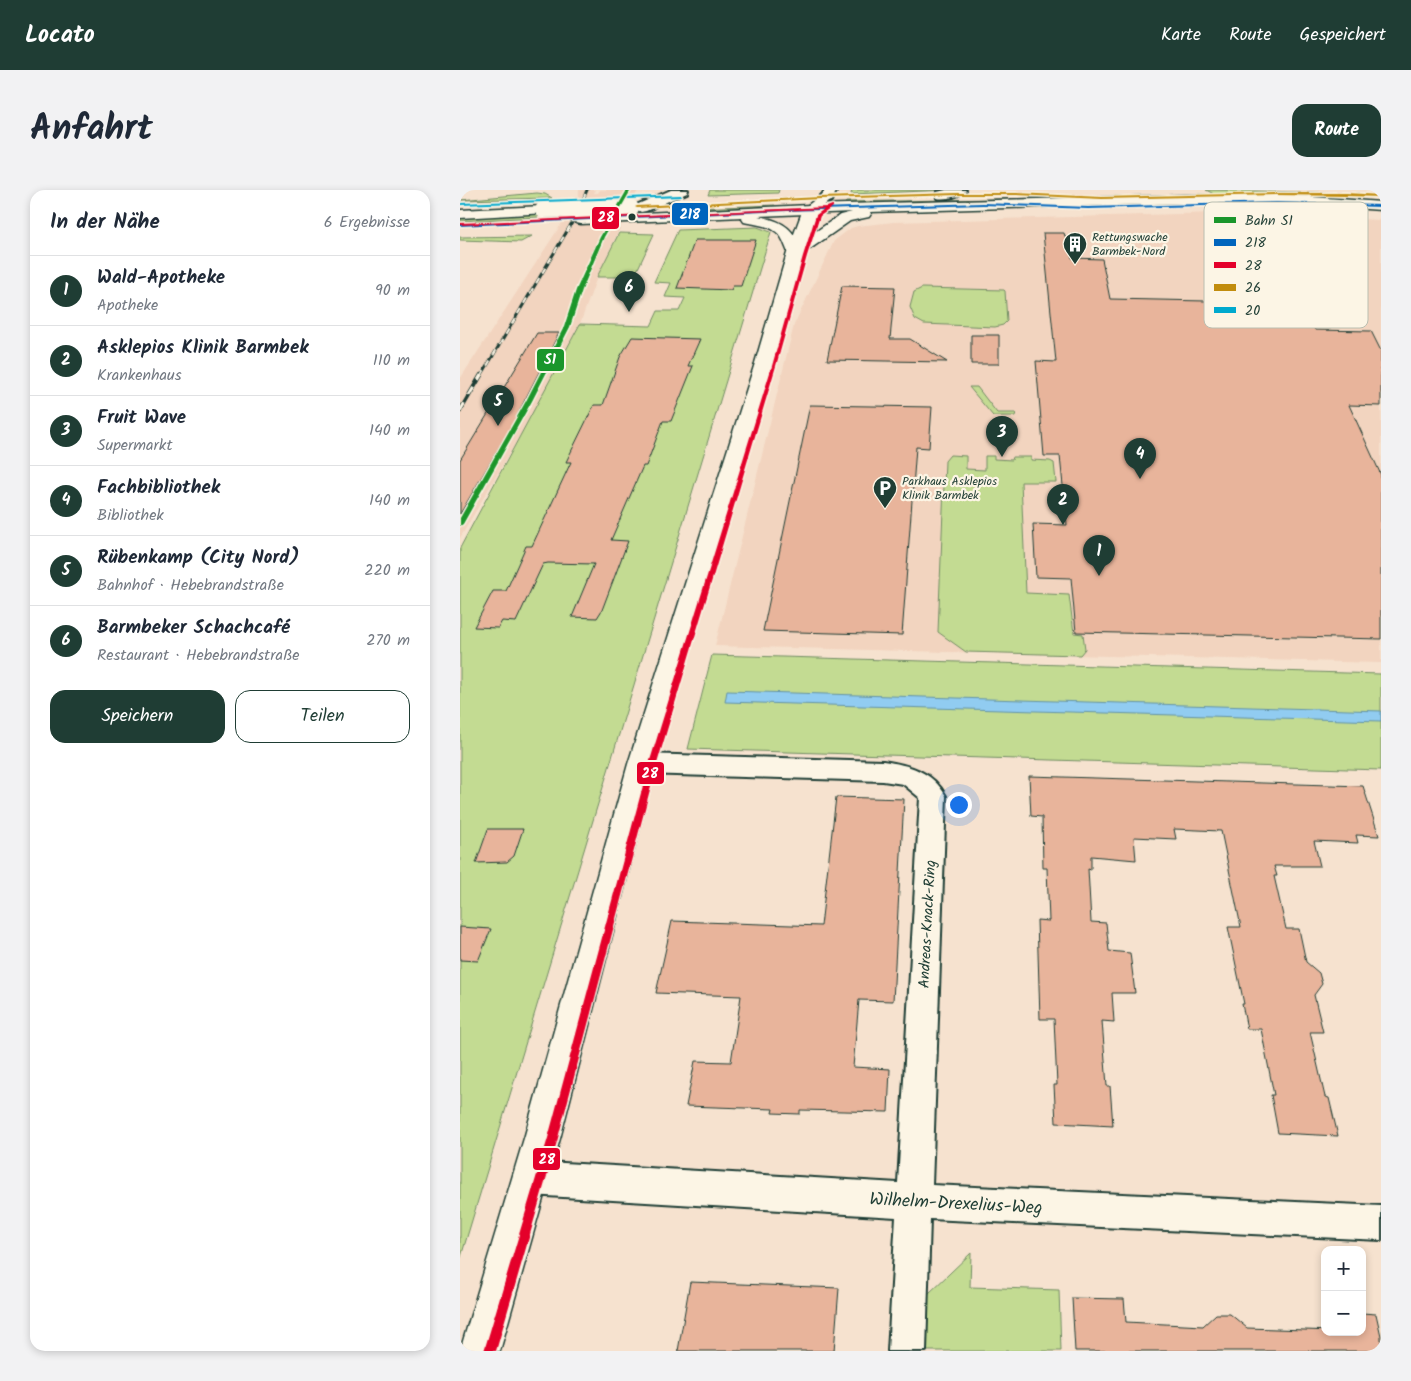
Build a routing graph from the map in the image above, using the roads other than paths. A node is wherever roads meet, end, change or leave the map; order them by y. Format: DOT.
graph roads {
  1 [pos="682,190"];
  2 [pos="960,190"];
  3 [pos="1166,190"];
  4 [pos="1371,190"];
  5 [pos="1381,190"];
  6 [pos="829,194"];
  7 [pos="942,195"];
  8 [pos="808,199"];
  9 [pos="1324,202"];
  10 [pos="986,204"];
  11 [pos="1368,205"];
  12 [pos="1381,206"];
  13 [pos="633,211"];
  14 [pos="460,214"];
  15 [pos="713,214"];
  16 [pos="539,216"];
  17 [pos="460,225"];
  18 [pos="795,253"];
  19 [pos="642,764"];
  20 [pos="530,1178"];
  21 [pos="914,1201"];
  22 [pos="1381,1223"];
  23 [pos="480,1351"];
  24 [pos="907,1351"];
  1 -- 13 [label="street"];
  2 -- 7 [label="street"];
  3 -- 7 [label="main road"];
  4 -- 5 [label="main road"];
  6 -- 7 [label="main road"];
  6 -- 8 [label="main road"];
  8 -- 10 [label="main road"];
  8 -- 13 [label="main road"];
  8 -- 15 [label="main road"];
  8 -- 18 [label="main road"];
  9 -- 10 [label="main road"];
  10 -- 18 [label="main road"];
  11 -- 12 [label="main road"];
  13 -- 15 [label="main road"];
  13 -- 16 [label="main road"];
  14 -- 16 [label="main road"];
  15 -- 18 [label="main road"];
  16 -- 17 [label="main road"];
  18 -- 19 [label="main road"];
  19 -- 20 [label="main road"];
  19 -- 21 [label="street, Andreas-Knack-Ring"];
  20 -- 21 [label="street, Wilhelm-Drexelius-Weg"];
  20 -- 23 [label="main road"];
  21 -- 22 [label="street, Wilhelm-Drexelius-Weg"];
  21 -- 24 [label="street, Andreas-Knack-Ring"];
}
